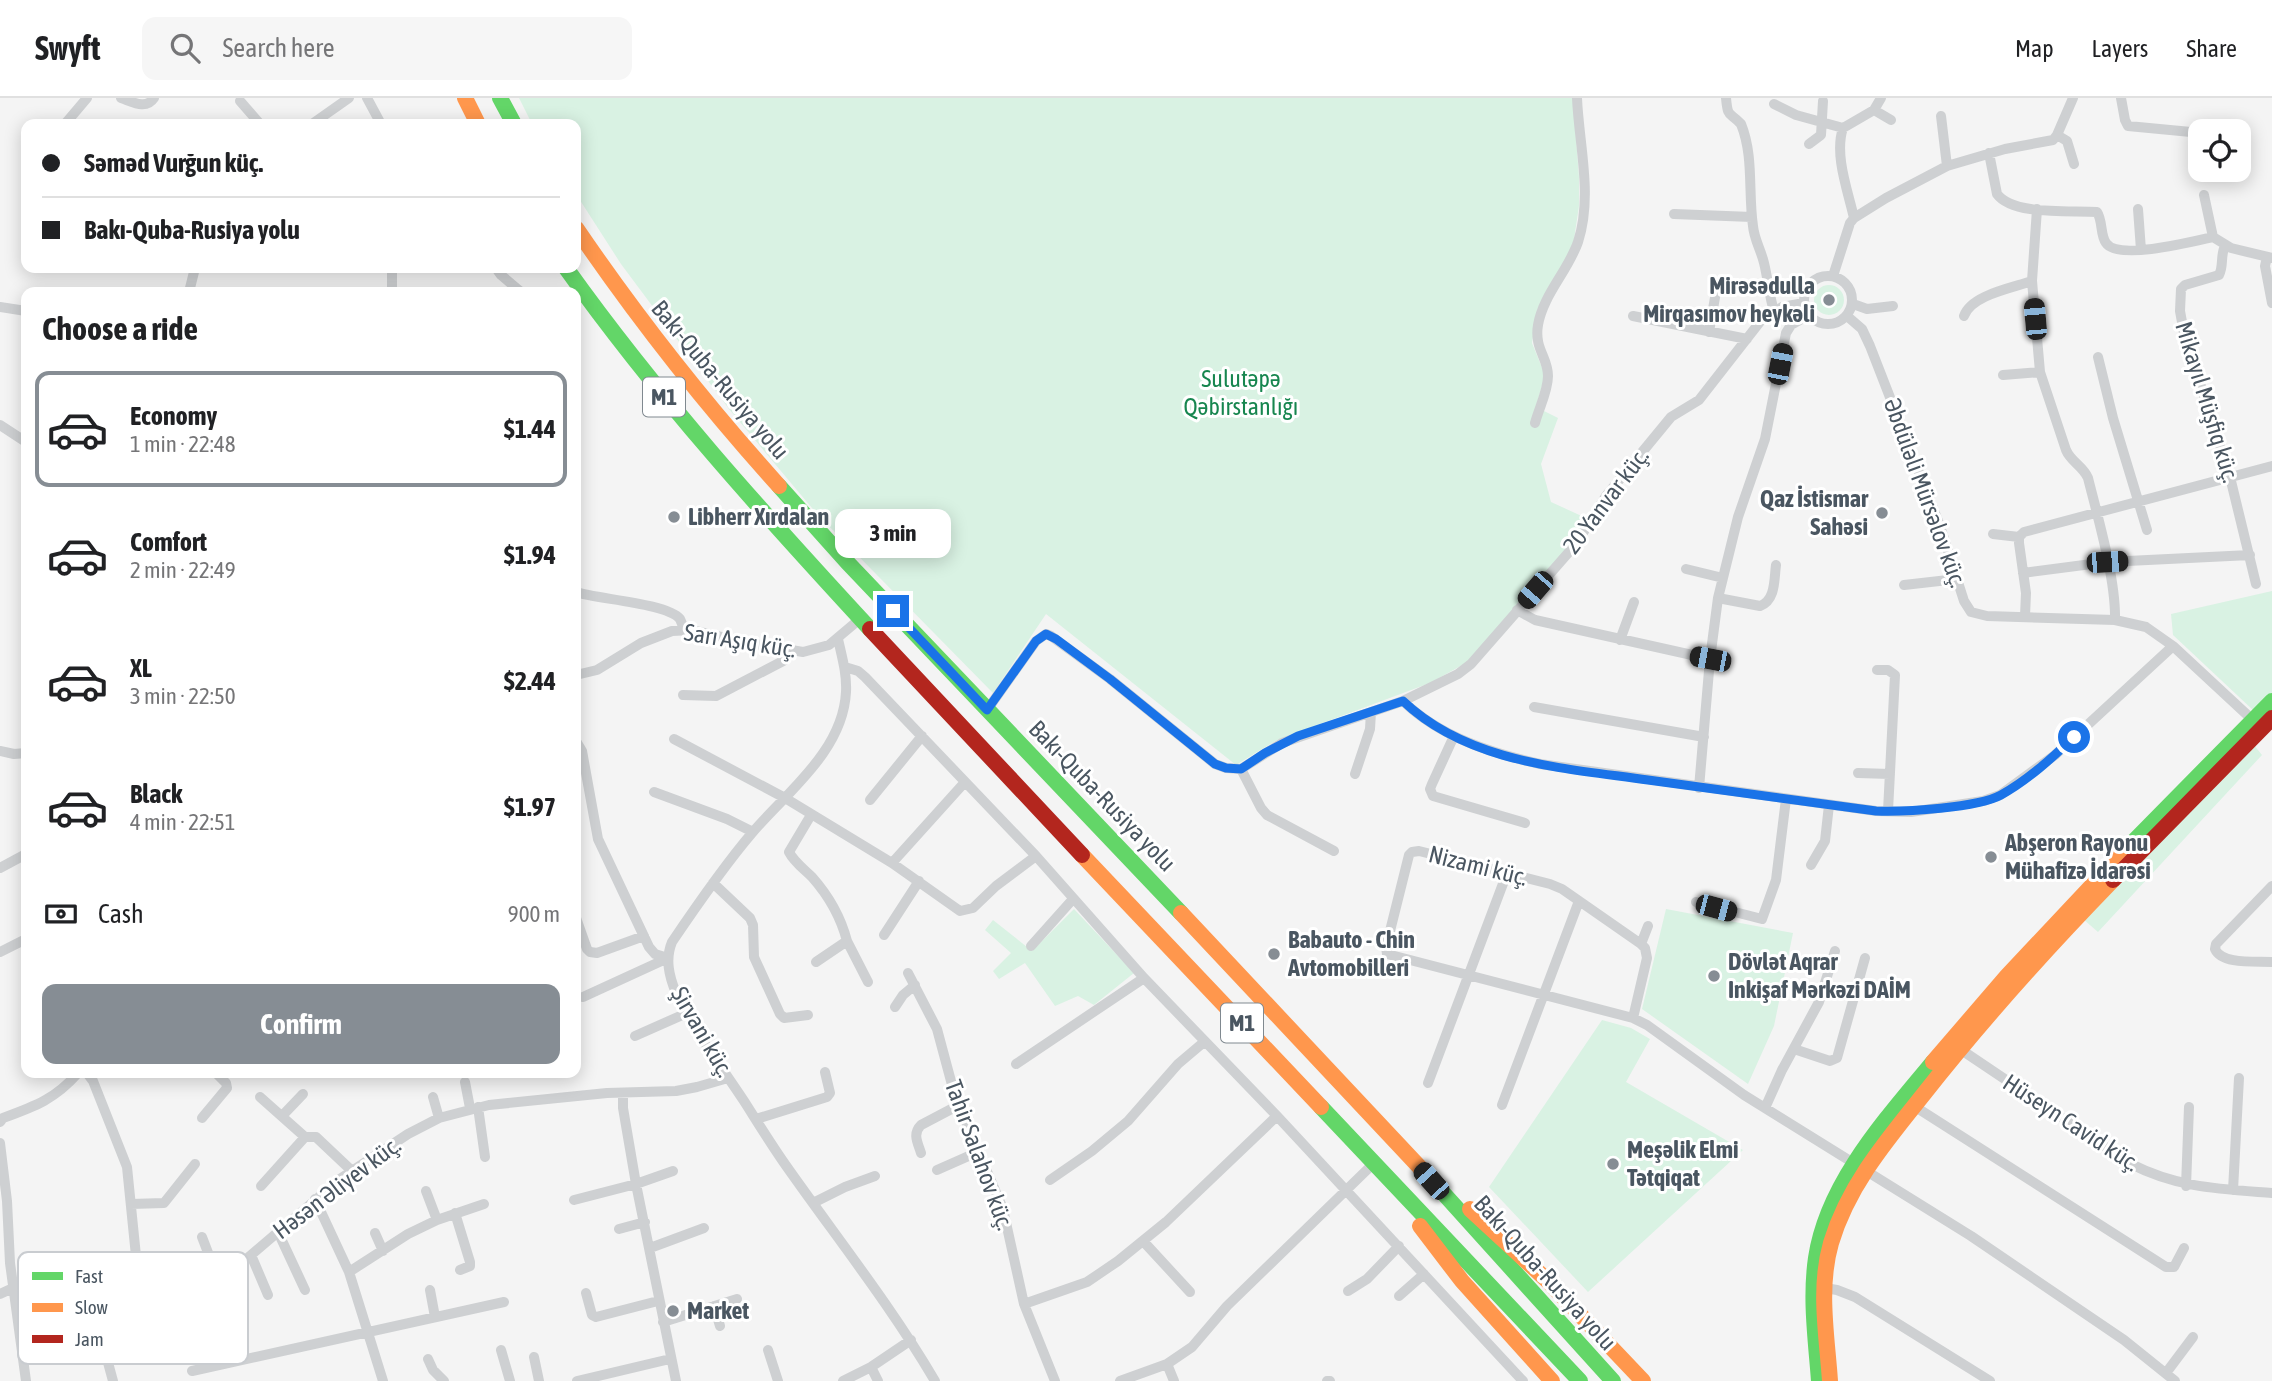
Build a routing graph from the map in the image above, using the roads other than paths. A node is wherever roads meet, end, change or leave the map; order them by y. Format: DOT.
graph roads {
  1 [pos="87,98"];
  2 [pos="121,98"];
  3 [pos="155,98"];
  4 [pos="349,98"];
  5 [pos="367,98"];
  6 [pos="465,98"];
  7 [pos="499,98"];
  8 [pos="1577,98"];
  9 [pos="1726,98"];
  10 [pos="1881,98"];
  11 [pos="2073,98"];
  12 [pos="2121,98"];
  13 [pos="240,101"];
  14 [pos="1823,101"];
  15 [pos="1774,104"];
  16 [pos="1874,110"];
  17 [pos="1941,116"];
  18 [pos="69,119"];
  19 [pos="256,119"];
  20 [pos="319,119"];
  21 [pos="378,119"];
  22 [pos="476,119"];
  23 [pos="511,119"];
  24 [pos="1891,120"];
  25 [pos="1822,123"];
  26 [pos="1843,128"];
  27 [pos="2188,132"];
  28 [pos="2057,135"];
  29 [pos="1809,144"];
  30 [pos="1989,153"];
  31 [pos="2074,164"];
  32 [pos="1947,166"];
  33 [pos="2204,195"];
  34 [pos="2037,209"];
  35 [pos="2138,209"];
  36 [pos="1674,214"];
  37 [pos="1752,217"];
  38 [pos="1854,218"];
  39 [pos="581,235"];
  40 [pos="2213,237"];
  41 [pos="2225,246"];
  42 [pos="2141,250"];
  43 [pos="2269,257"];
  44 [pos="500,273"];
  45 [pos="1833,276"];
  46 [pos="2032,281"];
  47 [pos="1717,286"];
  48 [pos="515,287"];
  49 [pos="581,290"];
  50 [pos="1804,303"];
  51 [pos="2272,303"];
  52 [pos="1853,304"];
  53 [pos="1893,306"];
  54 [pos="0,307"];
  55 [pos="21,310"];
  56 [pos="1774,311"];
  57 [pos="1808,315"];
  58 [pos="1633,316"];
  59 [pos="1847,316"];
  60 [pos="1964,316"];
  61 [pos="1709,332"];
  62 [pos="1747,339"];
  63 [pos="2098,357"];
  64 [pos="2040,372"];
  65 [pos="2003,375"];
  66 [pos="1535,423"];
  67 [pos="0,425"];
  68 [pos="21,438"];
  69 [pos="2272,466"];
  70 [pos="2230,477"];
  71 [pos="2139,501"];
  72 [pos="2097,513"];
  73 [pos="2147,530"];
  74 [pos="1993,534"];
  75 [pos="2019,537"];
  76 [pos="2250,555"];
  77 [pos="2107,562"];
  78 [pos="1776,565"];
  79 [pos="1686,569"];
  80 [pos="2023,573"];
  81 [pos="1723,578"];
  82 [pos="1957,579"];
  83 [pos="2256,584"];
  84 [pos="1904,585"];
  85 [pos="581,594"];
  86 [pos="1718,598"];
  87 [pos="1634,602"];
  88 [pos="1517,610"];
  89 [pos="2025,616"];
  90 [pos="861,618"];
  91 [pos="2115,620"];
  92 [pos="683,630"];
  93 [pos="838,639"];
  94 [pos="1620,640"];
  95 [pos="2173,646"];
  96 [pos="792,651"];
  97 [pos="1710,659"];
  98 [pos="845,667"];
  99 [pos="1877,670"];
  100 [pos="581,674"];
  101 [pos="683,695"];
  102 [pos="1403,701"];
  103 [pos="2272,701"];
  104 [pos="1534,707"];
  105 [pos="987,710"];
  106 [pos="1371,712"];
  107 [pos="2265,726"];
  108 [pos="922,736"];
  109 [pos="1454,736"];
  110 [pos="1704,737"];
  111 [pos="674,739"];
  112 [pos="581,749"];
  113 [pos="0,751"];
  114 [pos="21,753"];
  115 [pos="1241,769"];
  116 [pos="1858,773"];
  117 [pos="1354,774"];
  118 [pos="1890,774"];
  119 [pos="965,782"];
  120 [pos="581,786"];
  121 [pos="1699,788"];
  122 [pos="654,792"];
  123 [pos="785,798"];
  124 [pos="1786,799"];
  125 [pos="870,800"];
  126 [pos="1829,805"];
  127 [pos="1888,811"];
  128 [pos="811,815"];
  129 [pos="1525,822"];
  130 [pos="753,832"];
  131 [pos="1334,851"];
  132 [pos="1036,856"];
  133 [pos="21,857"];
  134 [pos="892,863"];
  135 [pos="1811,864"];
  136 [pos="0,868"];
  137 [pos="1507,873"];
  138 [pos="919,881"];
  139 [pos="713,883"];
  140 [pos="2272,886"];
  141 [pos="1073,899"];
  142 [pos="1578,901"];
  143 [pos="1696,902"];
  144 [pos="1648,926"];
  145 [pos="581,932"];
  146 [pos="884,935"];
  147 [pos="644,936"];
  148 [pos="847,941"];
  149 [pos="21,942"];
  150 [pos="1641,944"];
  151 [pos="1031,946"];
  152 [pos="1835,951"];
  153 [pos="0,952"];
  154 [pos="668,958"];
  155 [pos="1865,958"];
  156 [pos="816,962"];
  157 [pos="2272,962"];
  158 [pos="908,973"];
  159 [pos="1470,975"];
  160 [pos="1144,978"];
  161 [pos="868,982"];
  162 [pos="915,985"];
  163 [pos="1544,996"];
  164 [pos="583,997"];
  165 [pos="895,1007"];
  166 [pos="687,1013"];
  167 [pos="808,1015"];
  168 [pos="1633,1018"];
  169 [pos="635,1036"];
  170 [pos="1204,1042"];
  171 [pos="1794,1049"];
  172 [pos="1960,1049"];
  173 [pos="1016,1064"];
  174 [pos="825,1072"];
  175 [pos="728,1077"];
  176 [pos="73,1078"];
  177 [pos="91,1078"];
  178 [pos="221,1078"];
  179 [pos="2239,1078"];
  180 [pos="465,1082"];
  181 [pos="1428,1083"];
  182 [pos="623,1093"];
  183 [pos="303,1094"];
  184 [pos="260,1097"];
  185 [pos="433,1097"];
  186 [pos="959,1105"];
  187 [pos="1502,1105"];
  188 [pos="1914,1107"];
  189 [pos="2189,1107"];
  190 [pos="474,1108"];
  191 [pos="1765,1108"];
  192 [pos="282,1116"];
  193 [pos="1277,1116"];
  194 [pos="202,1118"];
  195 [pos="439,1118"];
  196 [pos="756,1119"];
  197 [pos="0,1122"];
  198 [pos="305,1137"];
  199 [pos="1396,1142"];
  200 [pos="0,1143"];
  201 [pos="980,1151"];
  202 [pos="921,1153"];
  203 [pos="485,1157"];
  204 [pos="1374,1163"];
  205 [pos="195,1164"];
  206 [pos="1861,1167"];
  207 [pos="937,1170"];
  208 [pos="352,1171"];
  209 [pos="673,1171"];
  210 [pos="875,1176"];
  211 [pos="1050,1180"];
  212 [pos="636,1184"];
  213 [pos="2186,1185"];
  214 [pos="261,1186"];
  215 [pos="1346,1190"];
  216 [pos="2233,1190"];
  217 [pos="426,1191"];
  218 [pos="2272,1193"];
  219 [pos="316,1199"];
  220 [pos="574,1200"];
  221 [pos="3,1201"];
  222 [pos="813,1203"];
  223 [pos="131,1204"];
  224 [pos="484,1204"];
  225 [pos="455,1213"];
  226 [pos="437,1220"];
  227 [pos="645,1222"];
  228 [pos="705,1228"];
  229 [pos="620,1229"];
  230 [pos="278,1232"];
  231 [pos="375,1233"];
  232 [pos="202,1237"];
  233 [pos="1143,1241"];
  234 [pos="1399,1247"];
  235 [pos="650,1248"];
  236 [pos="2184,1248"];
  237 [pos="383,1251"];
  238 [pos="136,1252"];
  239 [pos="208,1252"];
  240 [pos="251,1255"];
  241 [pos="248,1258"];
  242 [pos="460,1270"];
  243 [pos="349,1272"];
  244 [pos="1424,1274"];
  245 [pos="13,1288"];
  246 [pos="1825,1288"];
  247 [pos="305,1290"];
  248 [pos="430,1290"];
  249 [pos="1348,1291"];
  250 [pos="1190,1292"];
  251 [pos="586,1293"];
  252 [pos="0,1294"];
  253 [pos="268,1295"];
  254 [pos="1399,1296"];
  255 [pos="737,1299"];
  256 [pos="658,1301"];
  257 [pos="504,1302"];
  258 [pos="1024,1304"];
  259 [pos="714,1306"];
  260 [pos="18,1315"];
  261 [pos="435,1317"];
  262 [pos="663,1322"];
  263 [pos="720,1326"];
  264 [pos="370,1331"];
  265 [pos="2193,1337"];
  266 [pos="911,1340"];
  267 [pos="501,1350"];
  268 [pos="768,1350"];
  269 [pos="534,1357"];
  270 [pos="248,1358"];
  271 [pos="428,1359"];
  272 [pos="670,1359"];
  273 [pos="108,1364"];
  274 [pos="223,1364"];
  275 [pos="1167,1364"];
  276 [pos="871,1367"];
  277 [pos="192,1371"];
  278 [pos="2170,1377"];
  279 [pos="592,1379"];
  280 [pos="113,1381"];
  281 [pos="383,1381"];
  282 [pos="444,1381"];
  283 [pos="510,1381"];
  284 [pos="539,1381"];
  285 [pos="577,1381"];
  286 [pos="676,1381"];
  287 [pos="778,1381"];
  288 [pos="844,1381"];
  289 [pos="878,1381"];
  290 [pos="935,1381"];
  291 [pos="1055,1381"];
  292 [pos="1120,1381"];
  293 [pos="1174,1381"];
  294 [pos="1523,1381"];
  295 [pos="1552,1381"];
  296 [pos="1580,1381"];
  297 [pos="1613,1381"];
  298 [pos="1643,1381"];
  299 [pos="1818,1381"];
  300 [pos="1830,1381"];
  301 [pos="1990,1381"];
  1 -- 18 [label="street"];
  2 -- 3 [label="street"];
  4 -- 20 [label="street"];
  5 -- 21 [label="street"];
  6 -- 22 [label="main road"];
  7 -- 23 [label="main road"];
  8 -- 66 [label="street"];
  9 -- 37 [label="street"];
  10 -- 16 [label="street"];
  11 -- 28 [label="street"];
  12 -- 27 [label="street"];
  13 -- 19 [label="street"];
  14 -- 25 [label="street"];
  15 -- 25 [label="street"];
  16 -- 24 [label="street"];
  16 -- 26 [label="street"];
  17 -- 32 [label="street"];
  25 -- 26 [label="street"];
  25 -- 29 [label="street"];
  26 -- 38 [label="street"];
  28 -- 30 [label="street"];
  28 -- 31 [label="street"];
  30 -- 32 [label="street"];
  30 -- 34 [label="street"];
  32 -- 38 [label="street"];
  33 -- 40 [label="street"];
  34 -- 42 [label="street"];
  34 -- 46 [label="street"];
  35 -- 42 [label="street"];
  36 -- 37 [label="street"];
  37 -- 56 [label="street"];
  38 -- 45 [label="street"];
  39 -- 105 [label="main road, Bakı-Quba-Rusiya yolu / M1"];
  40 -- 41 [label="street"];
  40 -- 42 [label="street"];
  41 -- 43 [label="street"];
  41 -- 70 [label="street, Mikayıl Müşfiq küç."];
  43 -- 51 [label="street"];
  44 -- 48 [label="street"];
  45 -- 50 [label="street"];
  45 -- 52 [label="street"];
  46 -- 60 [label="street"];
  46 -- 64 [label="street"];
  47 -- 61 [label="street"];
  49 -- 90 [label="main road, Bakı-Quba-Rusiya yolu / M1"];
  50 -- 56 [label="street, 20 Yanvar küç."];
  50 -- 57 [label="street"];
  52 -- 53 [label="street"];
  52 -- 59 [label="street"];
  54 -- 55 [label="street"];
  56 -- 62 [label="street, 20 Yanvar küç."];
  57 -- 59 [label="street"];
  57 -- 81 [label="street"];
  58 -- 61 [label="street"];
  59 -- 82 [label="street, Əbdüləli Mürsəlov küç."];
  61 -- 62 [label="street"];
  62 -- 88 [label="street, 20 Yanvar küç."];
  63 -- 71 [label="street"];
  64 -- 65 [label="street"];
  64 -- 72 [label="street"];
  67 -- 68 [label="street"];
  69 -- 70 [label="street"];
  70 -- 71 [label="street"];
  70 -- 76 [label="street, Mikayıl Müşfiq küç."];
  71 -- 72 [label="street"];
  71 -- 73 [label="street"];
  72 -- 75 [label="street"];
  72 -- 77 [label="street"];
  74 -- 75 [label="street"];
  75 -- 80 [label="street"];
  76 -- 77 [label="street"];
  76 -- 83 [label="street, Mikayıl Müşfiq küç."];
  77 -- 80 [label="street"];
  77 -- 91 [label="street"];
  78 -- 86 [label="street"];
  79 -- 81 [label="street"];
  80 -- 89 [label="street"];
  81 -- 86 [label="street"];
  82 -- 84 [label="street"];
  82 -- 89 [label="street, Əbdüləli Mürsəlov küç."];
  85 -- 92 [label="street"];
  86 -- 97 [label="street"];
  87 -- 94 [label="street"];
  88 -- 94 [label="street"];
  88 -- 102 [label="street, 20 Yanvar küç."];
  89 -- 91 [label="street, Əbdüləli Mürsəlov küç."];
  90 -- 93 [label="street, Sarı Aşıq küç."];
  90 -- 204 [label="main road, Bakı-Quba-Rusiya yolu / M1"];
  91 -- 95 [label="street, Əbdüləli Mürsəlov küç."];
  92 -- 96 [label="street, Sarı Aşıq küç."];
  92 -- 100 [label="street, Sarı Aşıq küç."];
  93 -- 96 [label="street, Sarı Aşıq küç."];
  93 -- 98 [label="street, Şirvani küç."];
  94 -- 97 [label="street"];
  95 -- 107 [label="street, Əbdüləli Mürsəlov küç."];
  95 -- 127 [label="street"];
  96 -- 101 [label="street"];
  97 -- 110 [label="street"];
  98 -- 108 [label="street"];
  98 -- 123 [label="street, Şirvani küç."];
  99 -- 118 [label="street"];
  102 -- 106 [label="street, 20 Yanvar küç."];
  102 -- 109 [label="street"];
  103 -- 107 [label="main road"];
  104 -- 110 [label="street"];
  105 -- 115 [label="street"];
  105 -- 199 [label="main road, Bakı-Quba-Rusiya yolu / M1"];
  106 -- 115 [label="street, 20 Yanvar küç."];
  106 -- 117 [label="street"];
  107 -- 172 [label="main road"];
  107 -- 206 [label="main road"];
  108 -- 119 [label="street"];
  108 -- 125 [label="street"];
  109 -- 121 [label="street"];
  109 -- 129 [label="street"];
  110 -- 121 [label="street"];
  111 -- 123 [label="street"];
  112 -- 120 [label="street"];
  113 -- 114 [label="street"];
  115 -- 131 [label="street"];
  116 -- 118 [label="street"];
  118 -- 127 [label="street"];
  119 -- 132 [label="street"];
  119 -- 134 [label="street"];
  120 -- 147 [label="street"];
  121 -- 124 [label="street"];
  122 -- 130 [label="street"];
  123 -- 128 [label="street"];
  123 -- 130 [label="street, Şirvani küç."];
  124 -- 126 [label="street"];
  124 -- 143 [label="street"];
  126 -- 127 [label="street"];
  126 -- 135 [label="street"];
  128 -- 134 [label="street"];
  128 -- 148 [label="street"];
  130 -- 139 [label="street, Şirvani küç."];
  132 -- 138 [label="street"];
  132 -- 141 [label="street"];
  133 -- 136 [label="street"];
  134 -- 138 [label="street"];
  137 -- 142 [label="street, Nizami küç."];
  137 -- 159 [label="street"];
  137 -- 159 [label="street, Nizami küç."];
  138 -- 146 [label="street"];
  139 -- 154 [label="street, Şirvani küç."];
  139 -- 167 [label="street"];
  140 -- 157 [label="street"];
  141 -- 151 [label="street"];
  141 -- 160 [label="street"];
  142 -- 150 [label="street, Nizami küç."];
  142 -- 163 [label="street"];
  144 -- 150 [label="street"];
  145 -- 147 [label="street"];
  147 -- 154 [label="street"];
  148 -- 156 [label="street"];
  148 -- 161 [label="street"];
  149 -- 153 [label="street"];
  150 -- 168 [label="street"];
  152 -- 171 [label="street"];
  154 -- 164 [label="street"];
  154 -- 166 [label="street, Şirvani küç."];
  155 -- 171 [label="street"];
  158 -- 162 [label="street, Tahir Salahov küç."];
  159 -- 163 [label="street, Nizami küç."];
  159 -- 181 [label="street"];
  160 -- 170 [label="street"];
  160 -- 173 [label="street"];
  162 -- 165 [label="street"];
  162 -- 186 [label="street, Tahir Salahov küç."];
  163 -- 168 [label="street, Nizami küç."];
  163 -- 187 [label="street"];
  166 -- 169 [label="street"];
  166 -- 175 [label="street, Şirvani küç."];
  168 -- 191 [label="street, Nizami küç."];
  170 -- 193 [label="street"];
  170 -- 211 [label="street"];
  171 -- 191 [label="street"];
  172 -- 188 [label="main road"];
  172 -- 213 [label="street, Hüseyn Cavid küç."];
  174 -- 196 [label="street"];
  175 -- 182 [label="street, Həsən Əliyev küç."];
  175 -- 196 [label="street, Şirvani küç."];
  176 -- 197 [label="street"];
  177 -- 223 [label="street"];
  178 -- 194 [label="street"];
  179 -- 216 [label="street"];
  180 -- 190 [label="street"];
  182 -- 190 [label="street, Həsən Əliyev küç."];
  182 -- 212 [label="street"];
  183 -- 192 [label="street"];
  184 -- 192 [label="street"];
  185 -- 195 [label="street"];
  186 -- 201 [label="street, Tahir Salahov küç."];
  186 -- 202 [label="street"];
  188 -- 206 [label="main road"];
  188 -- 236 [label="street"];
  189 -- 213 [label="street"];
  190 -- 195 [label="street, Həsən Əliyev küç."];
  190 -- 203 [label="street"];
  191 -- 206 [label="street, Nizami küç."];
  192 -- 198 [label="street"];
  193 -- 215 [label="street"];
  193 -- 233 [label="street"];
  195 -- 208 [label="street, Həsən Əliyev küç."];
  196 -- 222 [label="street, Şirvani küç."];
  198 -- 208 [label="street"];
  198 -- 214 [label="street"];
  199 -- 297 [label="main road, Bakı-Quba-Rusiya yolu / M1"];
  199 -- 298 [label="main road"];
  200 -- 221 [label="street"];
  201 -- 207 [label="street"];
  201 -- 258 [label="street, Tahir Salahov küç."];
  204 -- 215 [label="street"];
  204 -- 295 [label="main road"];
  204 -- 296 [label="main road, Bakı-Quba-Rusiya yolu / M1"];
  205 -- 223 [label="street"];
  206 -- 246 [label="main road"];
  206 -- 278 [label="street, Nizami küç."];
  206 -- 299 [label="main road"];
  208 -- 219 [label="street, Həsən Əliyev küç."];
  209 -- 212 [label="street"];
  210 -- 222 [label="street"];
  212 -- 220 [label="street"];
  212 -- 227 [label="street"];
  213 -- 216 [label="street, Hüseyn Cavid küç."];
  215 -- 234 [label="street"];
  215 -- 275 [label="street"];
  216 -- 218 [label="street, Hüseyn Cavid küç."];
  217 -- 226 [label="street"];
  219 -- 230 [label="street, Həsən Əliyev küç."];
  219 -- 243 [label="street"];
  221 -- 245 [label="street"];
  222 -- 266 [label="street, Şirvani küç."];
  223 -- 238 [label="street"];
  224 -- 225 [label="street"];
  225 -- 226 [label="street"];
  225 -- 242 [label="street"];
  226 -- 237 [label="street"];
  227 -- 229 [label="street"];
  227 -- 235 [label="street"];
  228 -- 235 [label="street"];
  230 -- 240 [label="street, Həsən Əliyev küç."];
  230 -- 247 [label="street"];
  231 -- 237 [label="street"];
  232 -- 239 [label="street"];
  233 -- 250 [label="street"];
  233 -- 258 [label="street"];
  234 -- 244 [label="street"];
  234 -- 249 [label="street"];
  235 -- 256 [label="street"];
  237 -- 243 [label="street"];
  240 -- 241 [label="street, Həsən Əliyev küç."];
  240 -- 253 [label="street"];
  243 -- 264 [label="street"];
  244 -- 254 [label="street"];
  244 -- 294 [label="street"];
  245 -- 252 [label="street"];
  245 -- 260 [label="street"];
  246 -- 300 [label="main road"];
  246 -- 301 [label="street"];
  248 -- 261 [label="street"];
  251 -- 256 [label="street"];
  255 -- 259 [label="street"];
  256 -- 262 [label="street"];
  257 -- 261 [label="street"];
  258 -- 291 [label="street, Tahir Salahov küç."];
  259 -- 262 [label="street"];
  259 -- 263 [label="street"];
  261 -- 264 [label="street"];
  262 -- 272 [label="street"];
  264 -- 270 [label="street"];
  264 -- 281 [label="street"];
  265 -- 278 [label="street"];
  266 -- 276 [label="street"];
  266 -- 290 [label="street, Şirvani küç."];
  267 -- 283 [label="street"];
  268 -- 287 [label="street"];
  269 -- 284 [label="street"];
  271 -- 282 [label="street"];
  272 -- 279 [label="street"];
  272 -- 286 [label="street"];
  273 -- 280 [label="street"];
  274 -- 277 [label="street"];
  275 -- 292 [label="street"];
  275 -- 293 [label="street"];
  276 -- 288 [label="street"];
  276 -- 289 [label="street"];
  279 -- 285 [label="street"];
}
